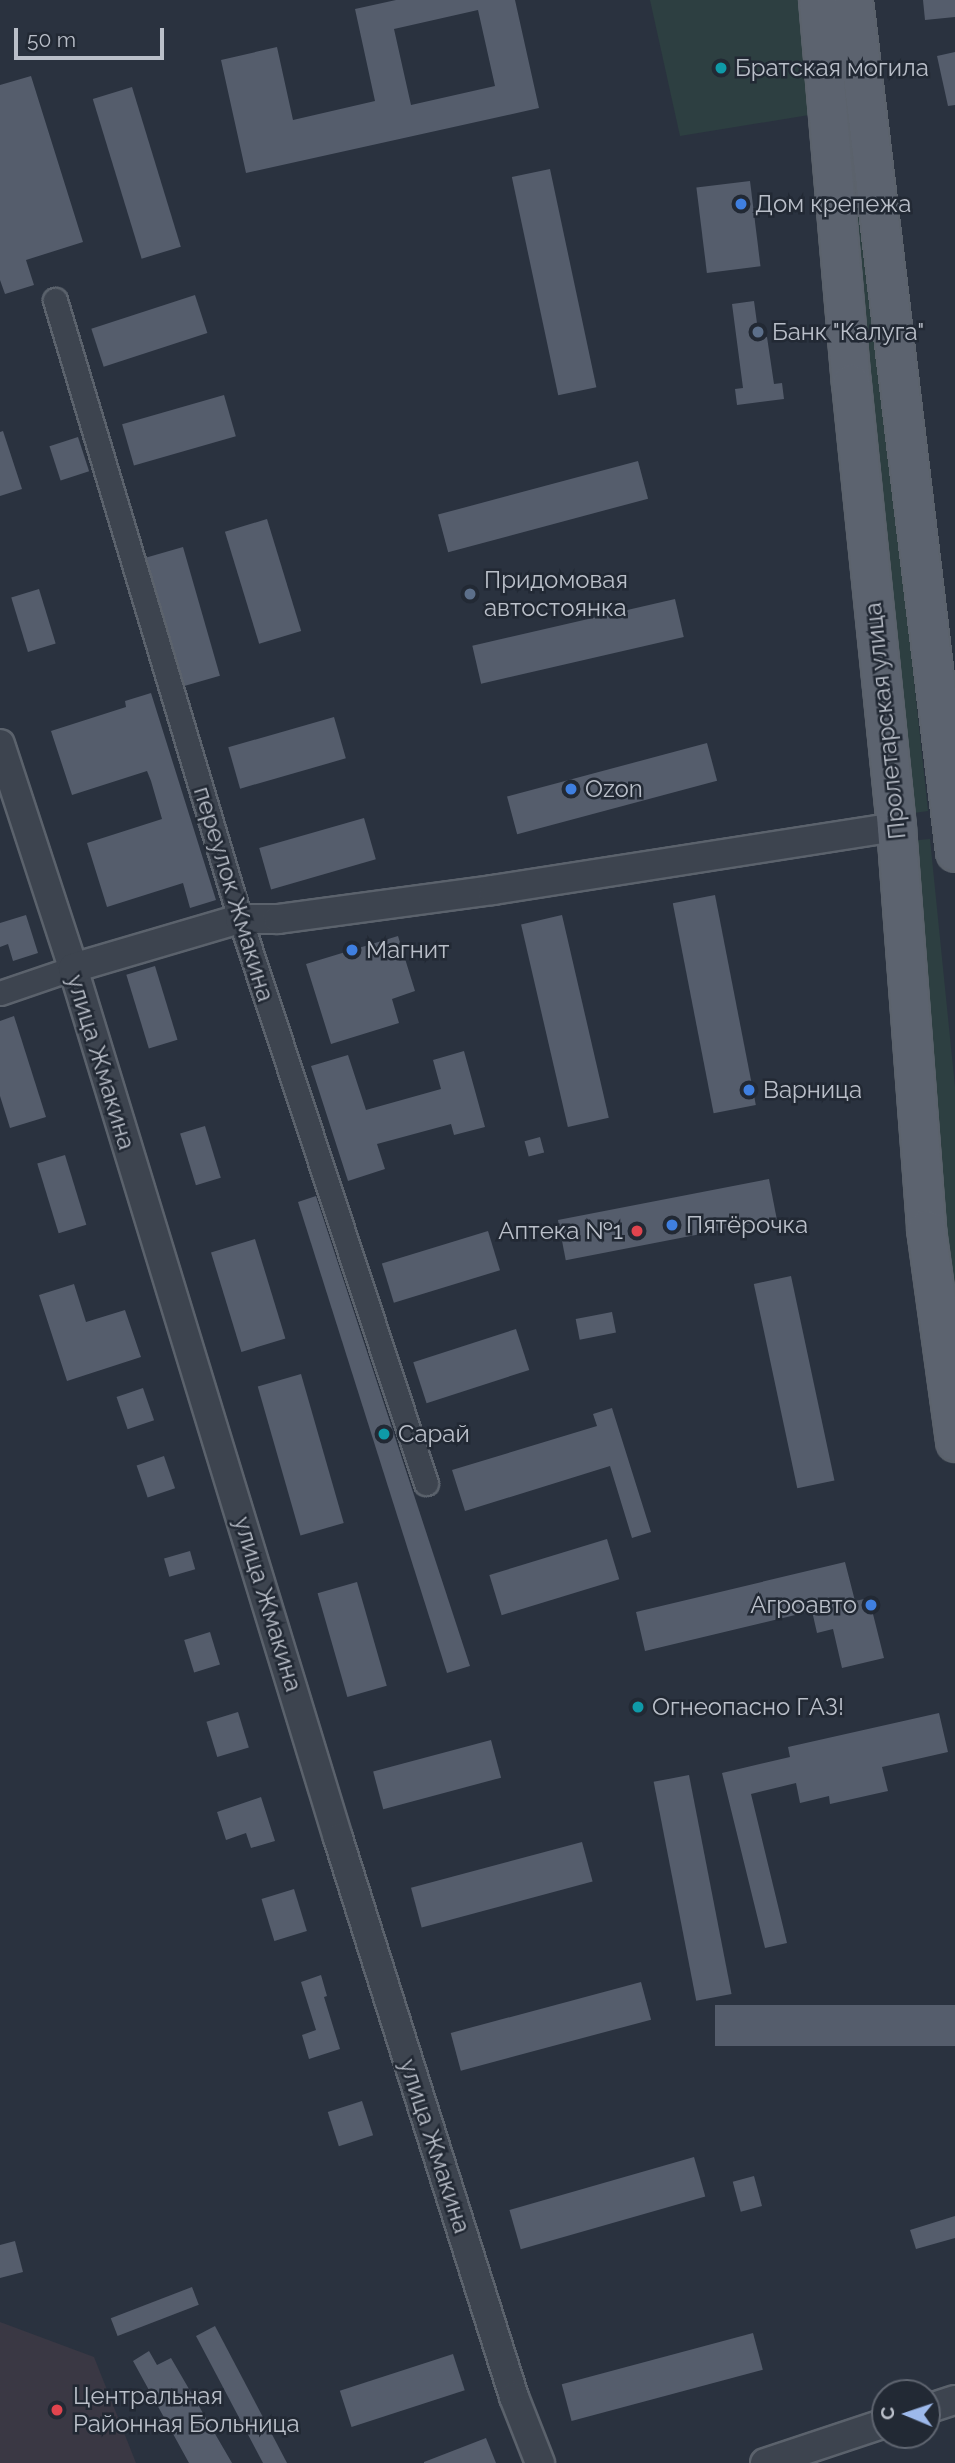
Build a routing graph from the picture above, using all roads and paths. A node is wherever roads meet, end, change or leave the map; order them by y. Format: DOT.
graph roads {
  1 [pos="832,1"];
  2 [pos="55,300"];
  3 [pos="0,744"];
  4 [pos="896,827"];
  5 [pos="953,837"];
  6 [pos="240,919"];
  7 [pos="73,968"];
  8 [pos="0,993"];
  9 [pos="955,1442"];
  10 [pos="426,1483"];
  11 [pos="871,2428"];
  12 [pos="540,2463"];
  13 [pos="765,2463"];
  1 -- 4 [label="main road, Пролетарская улица"];
  1 -- 5 [label="main road, Пролетарская улица"];
  2 -- 6 [label="street, переулок Жмакина"];
  3 -- 7 [label="street, улица Жмакина"];
  4 -- 5 [label="main road"];
  4 -- 6 [label="street"];
  4 -- 9 [label="main road, Пролетарская улица"];
  6 -- 7 [label="street"];
  6 -- 10 [label="street, переулок Жмакина"];
  7 -- 8 [label="street"];
  7 -- 12 [label="street, улица Жмакина"];
  11 -- 13 [label="street"];
}
